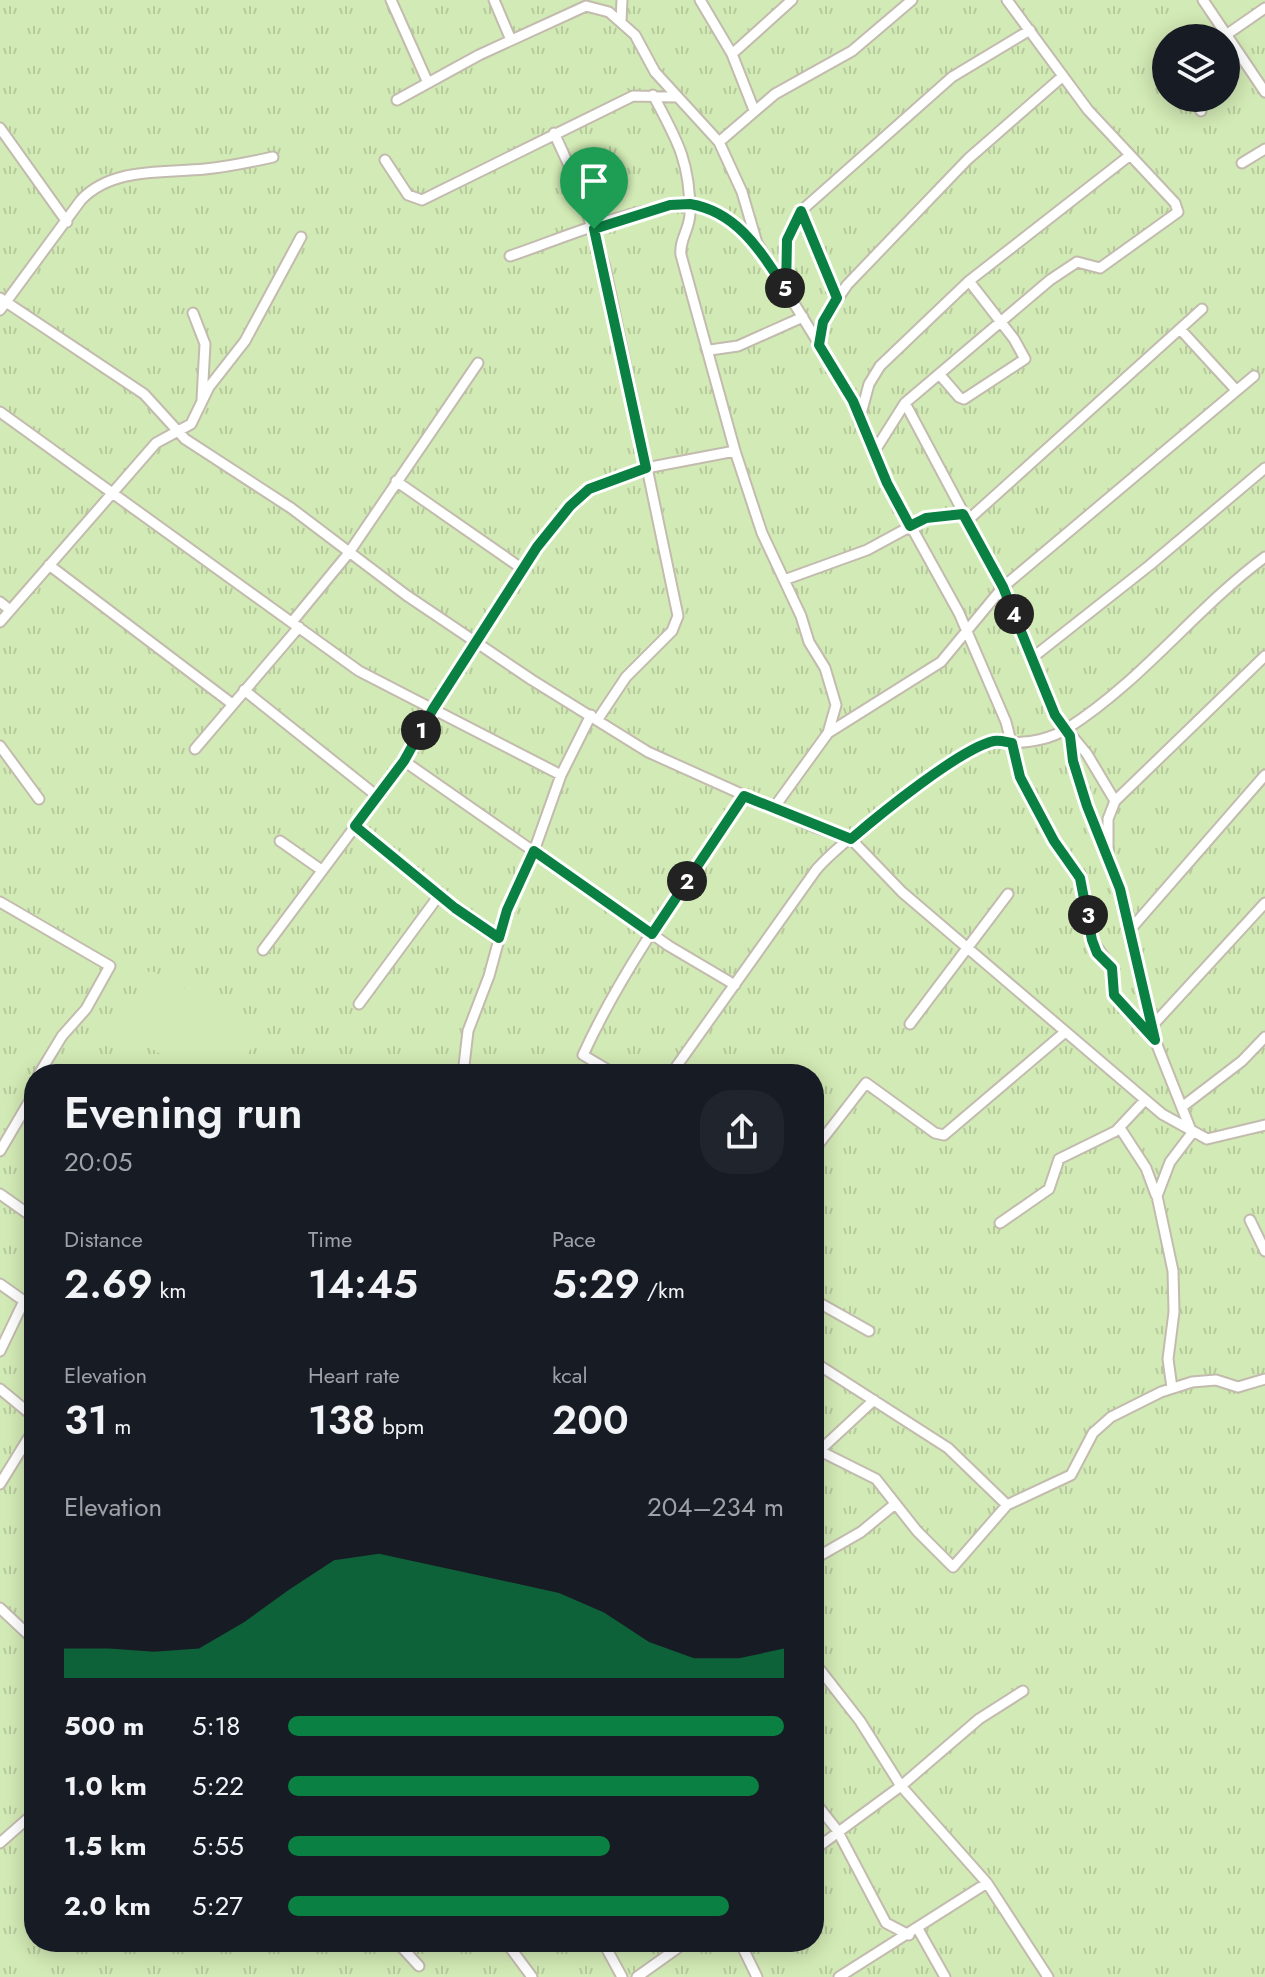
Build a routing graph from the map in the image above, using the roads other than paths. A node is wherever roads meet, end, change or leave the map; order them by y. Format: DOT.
graph roads {
  1 [pos="391,0"];
  2 [pos="494,0"];
  3 [pos="622,0"];
  4 [pos="700,0"];
  5 [pos="792,0"];
  6 [pos="912,0"];
  7 [pos="1007,0"];
  8 [pos="1203,0"];
  9 [pos="1265,8"];
  10 [pos="621,21"];
  11 [pos="1218,24"];
  12 [pos="1239,24"];
  13 [pos="1030,30"];
  14 [pos="511,40"];
  15 [pos="732,54"];
  16 [pos="1240,56"];
  17 [pos="1063,76"];
  18 [pos="428,83"];
  19 [pos="1265,92"];
  20 [pos="653,95"];
  21 [pos="677,97"];
  22 [pos="397,100"];
  23 [pos="754,110"];
  24 [pos="0,128"];
  25 [pos="554,133"];
  26 [pos="719,142"];
  27 [pos="1265,149"];
  28 [pos="1129,156"];
  29 [pos="273,157"];
  30 [pos="385,160"];
  31 [pos="1242,163"];
  32 [pos="690,204"];
  33 [pos="801,211"];
  34 [pos="67,222"];
  35 [pos="594,229"];
  36 [pos="301,237"];
  37 [pos="757,243"];
  38 [pos="510,256"];
  39 [pos="969,281"];
  40 [pos="786,290"];
  41 [pos="837,298"];
  42 [pos="2,303"];
  43 [pos="1202,309"];
  44 [pos="193,313"];
  45 [pos="803,317"];
  46 [pos="999,322"];
  47 [pos="1180,329"];
  48 [pos="819,345"];
  49 [pos="710,350"];
  50 [pos="478,363"];
  51 [pos="940,375"];
  52 [pos="1254,376"];
  53 [pos="1236,390"];
  54 [pos="202,401"];
  55 [pos="905,403"];
  56 [pos="0,412"];
  57 [pos="859,421"];
  58 [pos="179,432"];
  59 [pos="735,451"];
  60 [pos="874,452"];
  61 [pos="646,468"];
  62 [pos="1265,468"];
  63 [pos="396,481"];
  64 [pos="112,494"];
  65 [pos="966,517"];
  66 [pos="910,526"];
  67 [pos="348,554"];
  68 [pos="1265,557"];
  69 [pos="49,565"];
  70 [pos="524,570"];
  71 [pos="784,580"];
  72 [pos="1003,587"];
  73 [pos="0,602"];
  74 [pos="10,610"];
  75 [pos="0,622"];
  76 [pos="296,624"];
  77 [pos="965,631"];
  78 [pos="476,643"];
  79 [pos="1265,656"];
  80 [pos="1032,658"];
  81 [pos="244,690"];
  82 [pos="231,703"];
  83 [pos="433,709"];
  84 [pos="594,717"];
  85 [pos="828,733"];
  86 [pos="1067,733"];
  87 [pos="1012,743"];
  88 [pos="0,746"];
  89 [pos="195,749"];
  90 [pos="404,761"];
  91 [pos="561,775"];
  92 [pos="1265,775"];
  93 [pos="377,796"];
  94 [pos="744,796"];
  95 [pos="39,799"];
  96 [pos="1115,801"];
  97 [pos="773,809"];
  98 [pos="355,826"];
  99 [pos="851,839"];
  100 [pos="280,841"];
  101 [pos="534,851"];
  102 [pos="1108,859"];
  103 [pos="320,869"];
  104 [pos="440,894"];
  105 [pos="1008,894"];
  106 [pos="0,902"];
  107 [pos="1265,903"];
  108 [pos="1129,931"];
  109 [pos="652,934"];
  110 [pos="499,938"];
  111 [pos="968,945"];
  112 [pos="263,950"];
  113 [pos="735,985"];
  114 [pos="359,1004"];
  115 [pos="910,1024"];
  116 [pos="1153,1025"];
  117 [pos="1064,1033"];
  118 [pos="1265,1037"];
  119 [pos="1155,1040"];
  120 [pos="45,1064"];
  121 [pos="464,1064"];
  122 [pos="598,1064"];
  123 [pos="678,1064"];
  124 [pos="1145,1100"];
  125 [pos="1182,1107"];
  126 [pos="24,1111"];
  127 [pos="1265,1125"];
  128 [pos="1120,1128"];
  129 [pos="1192,1133"];
  130 [pos="824,1137"];
  131 [pos="0,1151"];
  132 [pos="0,1194"];
  133 [pos="1157,1196"];
  134 [pos="24,1211"];
  135 [pos="1250,1220"];
  136 [pos="1000,1223"];
  137 [pos="1265,1251"];
  138 [pos="0,1284"];
  139 [pos="24,1301"];
  140 [pos="824,1306"];
  141 [pos="869,1331"];
  142 [pos="0,1351"];
  143 [pos="824,1368"];
  144 [pos="1265,1379"];
  145 [pos="1172,1388"];
  146 [pos="0,1389"];
  147 [pos="874,1400"];
  148 [pos="24,1409"];
  149 [pos="824,1443"];
  150 [pos="24,1445"];
  151 [pos="824,1454"];
  152 [pos="0,1484"];
  153 [pos="895,1504"];
  154 [pos="1007,1505"];
  155 [pos="824,1553"];
  156 [pos="0,1608"];
  157 [pos="24,1631"];
  158 [pos="824,1675"];
  159 [pos="1023,1691"];
  160 [pos="901,1786"];
  161 [pos="824,1814"];
  162 [pos="24,1822"];
  163 [pos="837,1830"];
  164 [pos="824,1841"];
  165 [pos="0,1843"];
  166 [pos="987,1883"];
  167 [pos="914,1932"];
  168 [pos="406,1952"];
  169 [pos="513,1952"];
  170 [pos="608,1952"];
  171 [pos="672,1952"];
  172 [pos="745,1952"];
  173 [pos="419,1966"];
  174 [pos="855,1974"];
  175 [pos="532,1977"];
  176 [pos="622,1977"];
  177 [pos="637,1977"];
  178 [pos="757,1977"];
  179 [pos="839,1977"];
  180 [pos="945,1977"];
  181 [pos="1048,1977"];
  1 -- 18 [label="street"];
  2 -- 14 [label="street"];
  3 -- 10 [label="street"];
  4 -- 15 [label="street"];
  5 -- 15 [label="street"];
  6 -- 23 [label="street"];
  7 -- 13 [label="street"];
  8 -- 11 [label="street"];
  9 -- 12 [label="street"];
  10 -- 14 [label="street"];
  10 -- 21 [label="street"];
  13 -- 17 [label="street"];
  13 -- 33 [label="street"];
  14 -- 18 [label="street"];
  15 -- 23 [label="street"];
  16 -- 19 [label="street"];
  17 -- 28 [label="street"];
  17 -- 41 [label="street"];
  18 -- 22 [label="street"];
  20 -- 21 [label="street"];
  20 -- 25 [label="street"];
  20 -- 32 [label="street"];
  21 -- 26 [label="street"];
  23 -- 26 [label="street"];
  24 -- 34 [label="street"];
  25 -- 30 [label="street"];
  25 -- 35 [label="street"];
  26 -- 37 [label="street"];
  27 -- 31 [label="street"];
  28 -- 39 [label="street"];
  28 -- 46 [label="street"];
  29 -- 34 [label="street"];
  32 -- 35 [label="street"];
  32 -- 37 [label="street"];
  32 -- 49 [label="street"];
  33 -- 40 [label="street"];
  33 -- 41 [label="street"];
  34 -- 42 [label="street"];
  35 -- 38 [label="street"];
  35 -- 61 [label="street"];
  36 -- 54 [label="street"];
  37 -- 40 [label="street"];
  39 -- 46 [label="street"];
  39 -- 57 [label="street"];
  40 -- 45 [label="street"];
  41 -- 48 [label="street"];
  42 -- 58 [label="street"];
  43 -- 47 [label="street"];
  44 -- 54 [label="street"];
  45 -- 48 [label="street"];
  45 -- 49 [label="street"];
  46 -- 51 [label="street"];
  46 -- 51 [label="street"];
  47 -- 53 [label="street"];
  47 -- 65 [label="street"];
  48 -- 57 [label="street"];
  49 -- 59 [label="street"];
  50 -- 63 [label="street"];
  51 -- 55 [label="street"];
  52 -- 53 [label="street"];
  53 -- 72 [label="street"];
  54 -- 58 [label="street"];
  55 -- 60 [label="street"];
  55 -- 65 [label="street"];
  56 -- 64 [label="street"];
  57 -- 60 [label="street"];
  58 -- 64 [label="street"];
  58 -- 67 [label="street"];
  59 -- 61 [label="street"];
  59 -- 71 [label="street"];
  60 -- 66 [label="street"];
  61 -- 70 [label="street"];
  61 -- 84 [label="street"];
  62 -- 80 [label="street"];
  63 -- 67 [label="street"];
  63 -- 70 [label="street"];
  64 -- 69 [label="street"];
  64 -- 76 [label="street"];
  65 -- 66 [label="street"];
  65 -- 72 [label="street"];
  66 -- 71 [label="street"];
  66 -- 77 [label="street"];
  67 -- 76 [label="street"];
  67 -- 78 [label="street"];
  68 -- 86 [label="street"];
  69 -- 74 [label="street"];
  69 -- 82 [label="street"];
  70 -- 78 [label="street"];
  71 -- 85 [label="street"];
  72 -- 77 [label="street"];
  72 -- 80 [label="street"];
  73 -- 74 [label="street"];
  74 -- 75 [label="street"];
  76 -- 81 [label="street"];
  76 -- 83 [label="street"];
  77 -- 85 [label="street"];
  77 -- 87 [label="street"];
  78 -- 83 [label="street"];
  78 -- 84 [label="street"];
  79 -- 96 [label="street"];
  80 -- 86 [label="street"];
  81 -- 82 [label="street"];
  81 -- 93 [label="street"];
  82 -- 89 [label="street"];
  83 -- 90 [label="street"];
  83 -- 91 [label="street"];
  84 -- 91 [label="street"];
  84 -- 94 [label="street"];
  85 -- 97 [label="street"];
  86 -- 87 [label="street"];
  86 -- 96 [label="street"];
  86 -- 102 [label="street"];
  87 -- 99 [label="street"];
  87 -- 119 [label="street"];
  88 -- 95 [label="street"];
  90 -- 93 [label="street"];
  90 -- 101 [label="street"];
  91 -- 101 [label="street"];
  92 -- 108 [label="street"];
  93 -- 98 [label="street"];
  94 -- 97 [label="street"];
  94 -- 109 [label="street"];
  96 -- 102 [label="street"];
  97 -- 99 [label="street"];
  98 -- 103 [label="street"];
  98 -- 104 [label="street"];
  99 -- 111 [label="street"];
  99 -- 113 [label="street"];
  100 -- 103 [label="street"];
  101 -- 109 [label="street"];
  101 -- 110 [label="street"];
  102 -- 108 [label="street"];
  103 -- 112 [label="street"];
  104 -- 110 [label="street"];
  104 -- 114 [label="street"];
  105 -- 111 [label="street"];
  106 -- 120 [label="street"];
  107 -- 116 [label="street"];
  108 -- 116 [label="street"];
  109 -- 113 [label="street"];
  109 -- 122 [label="street"];
  110 -- 121 [label="street"];
  111 -- 115 [label="street"];
  111 -- 117 [label="street"];
  113 -- 123 [label="street"];
  116 -- 119 [label="street"];
  117 -- 124 [label="street"];
  117 -- 130 [label="street"];
  118 -- 125 [label="street"];
  119 -- 125 [label="street"];
  124 -- 128 [label="street"];
  124 -- 129 [label="street"];
  125 -- 129 [label="street"];
  126 -- 131 [label="street"];
  127 -- 129 [label="street"];
  128 -- 133 [label="street"];
  128 -- 136 [label="street"];
  129 -- 133 [label="street"];
  132 -- 134 [label="street"];
  133 -- 145 [label="street"];
  135 -- 137 [label="street"];
  138 -- 139 [label="street"];
  139 -- 142 [label="street"];
  140 -- 141 [label="street"];
  143 -- 147 [label="street"];
  144 -- 145 [label="street"];
  145 -- 154 [label="street"];
  146 -- 148 [label="street"];
  147 -- 149 [label="street"];
  147 -- 154 [label="street"];
  150 -- 152 [label="street"];
  151 -- 153 [label="street"];
  153 -- 154 [label="street"];
  153 -- 155 [label="street"];
  156 -- 157 [label="street"];
  158 -- 160 [label="street"];
  159 -- 160 [label="street"];
  160 -- 163 [label="street"];
  160 -- 166 [label="street"];
  161 -- 163 [label="street"];
  162 -- 165 [label="street"];
  163 -- 164 [label="street"];
  163 -- 167 [label="street"];
  166 -- 167 [label="street"];
  166 -- 181 [label="street"];
  167 -- 174 [label="street"];
  167 -- 180 [label="street"];
  168 -- 173 [label="street"];
  169 -- 175 [label="street"];
  170 -- 176 [label="street"];
  171 -- 177 [label="street"];
  172 -- 178 [label="street"];
  174 -- 179 [label="street"];
}
